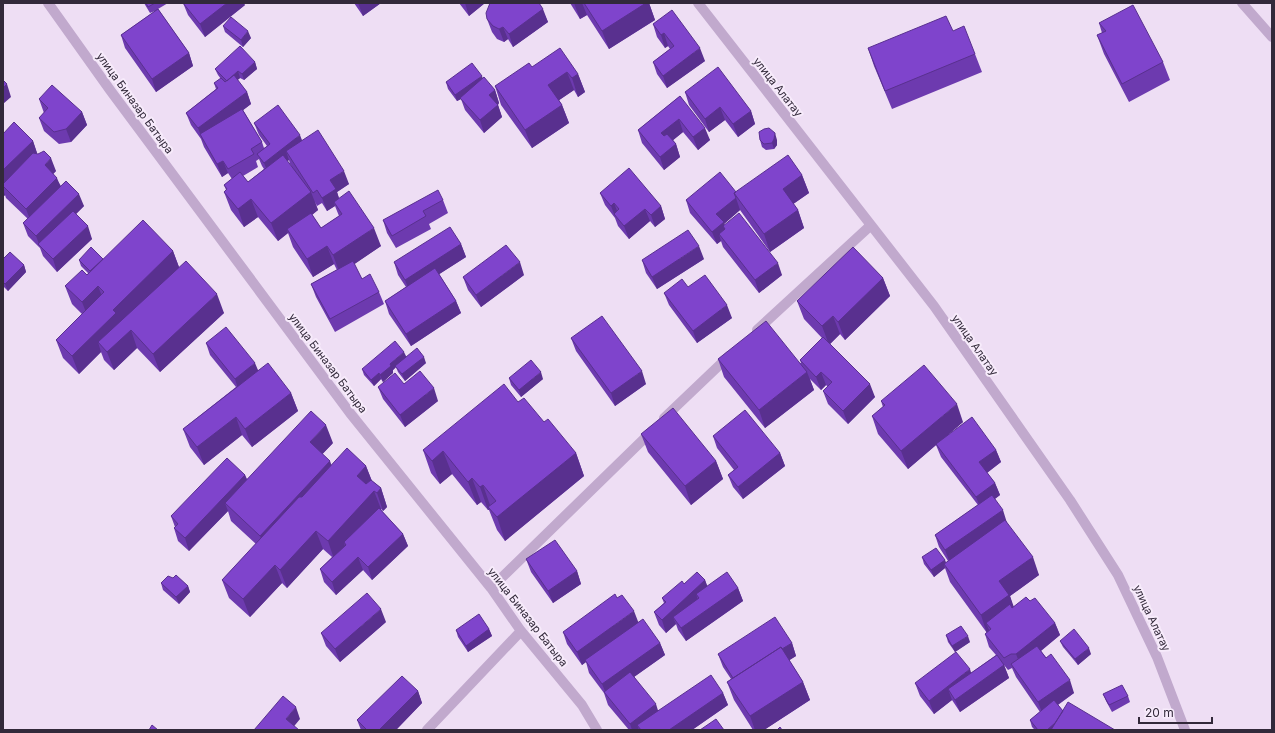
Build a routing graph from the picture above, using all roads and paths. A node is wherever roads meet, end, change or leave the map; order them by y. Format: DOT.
graph roads {
  1 [pos="48,3"];
  2 [pos="698,3"];
  3 [pos="1242,3"];
  4 [pos="1272,37"];
  5 [pos="870,226"];
  6 [pos="750,336"];
  7 [pos="738,346"];
  8 [pos="491,588"];
  9 [pos="521,632"];
  10 [pos="427,730"];
  11 [pos="597,730"];
  12 [pos="1185,730"];
  1 -- 8 [label="street, улица Биназар Батыра"];
  2 -- 5 [label="street, улица Алатау"];
  3 -- 4 [label="street"];
  5 -- 6 [label="street"];
  5 -- 12 [label="street, улица Алатау"];
  7 -- 8 [label="street"];
  8 -- 9 [label="street, улица Биназар Батыра"];
  9 -- 10 [label="street"];
  9 -- 11 [label="street, улица Биназар Батыра"];
}
